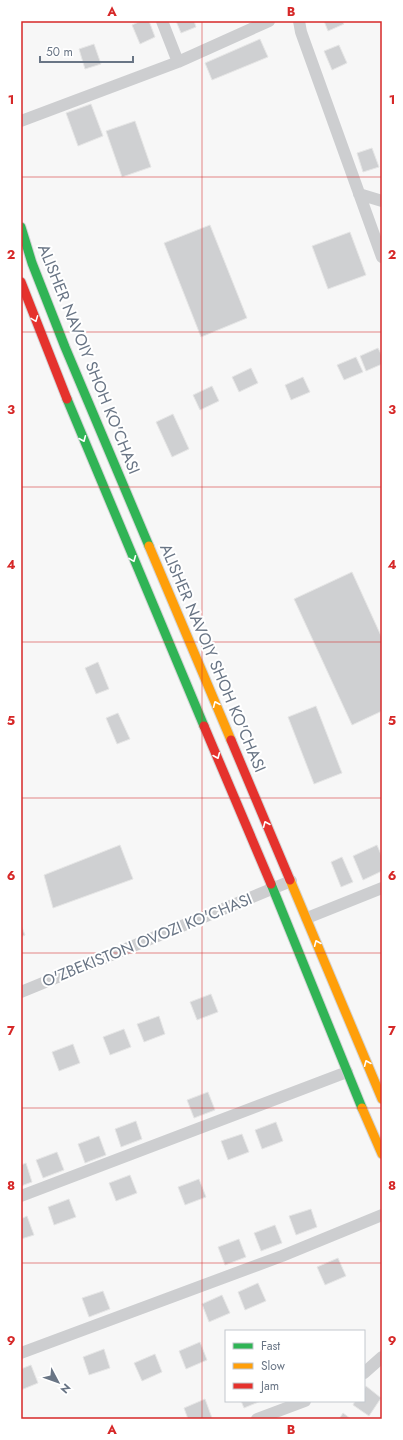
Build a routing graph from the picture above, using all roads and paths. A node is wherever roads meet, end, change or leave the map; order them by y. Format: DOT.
graph roads {
  1 [pos="162,21"];
  2 [pos="269,21"];
  3 [pos="299,21"];
  4 [pos="178,62"];
  5 [pos="21,121"];
  6 [pos="359,194"];
  7 [pos="382,201"];
  8 [pos="21,227"];
  9 [pos="382,257"];
  10 [pos="21,282"];
  11 [pos="291,881"];
  12 [pos="273,888"];
  13 [pos="382,888"];
  14 [pos="306,918"];
  15 [pos="289,926"];
  16 [pos="21,992"];
  17 [pos="347,1072"];
  18 [pos="382,1099"];
  19 [pos="382,1154"];
  20 [pos="21,1196"];
  21 [pos="382,1214"];
  22 [pos="21,1354"];
  23 [pos="382,1357"];
  24 [pos="365,1372"];
  25 [pos="302,1402"];
  26 [pos="257,1419"];
  1 -- 4 [label="street"];
  2 -- 4 [label="street"];
  3 -- 6 [label="street"];
  4 -- 5 [label="street"];
  6 -- 7 [label="street"];
  6 -- 9 [label="street"];
  11 -- 8 [label="main road, ALISHER NAVOIY SHOH KO'CHASI, one-way"];
  10 -- 12 [label="main road, one-way"];
  11 -- 12 [label="street, O'ZBEKISTON OVOZI KO'CHASI"];
  11 -- 14 [label="main road, ALISHER NAVOIY SHOH KO'CHASI"];
  12 -- 15 [label="main road"];
  12 -- 16 [label="street, O'ZBEKISTON OVOZI KO'CHASI"];
  13 -- 14 [label="street"];
  14 -- 15 [label="main road"];
  18 -- 14 [label="main road, ALISHER NAVOIY SHOH KO'CHASI, one-way"];
  15 -- 17 [label="main road"];
  17 -- 19 [label="main road"];
  17 -- 20 [label="street"];
  21 -- 22 [label="street"];
  23 -- 24 [label="street"];
  25 -- 26 [label="street"];
}
